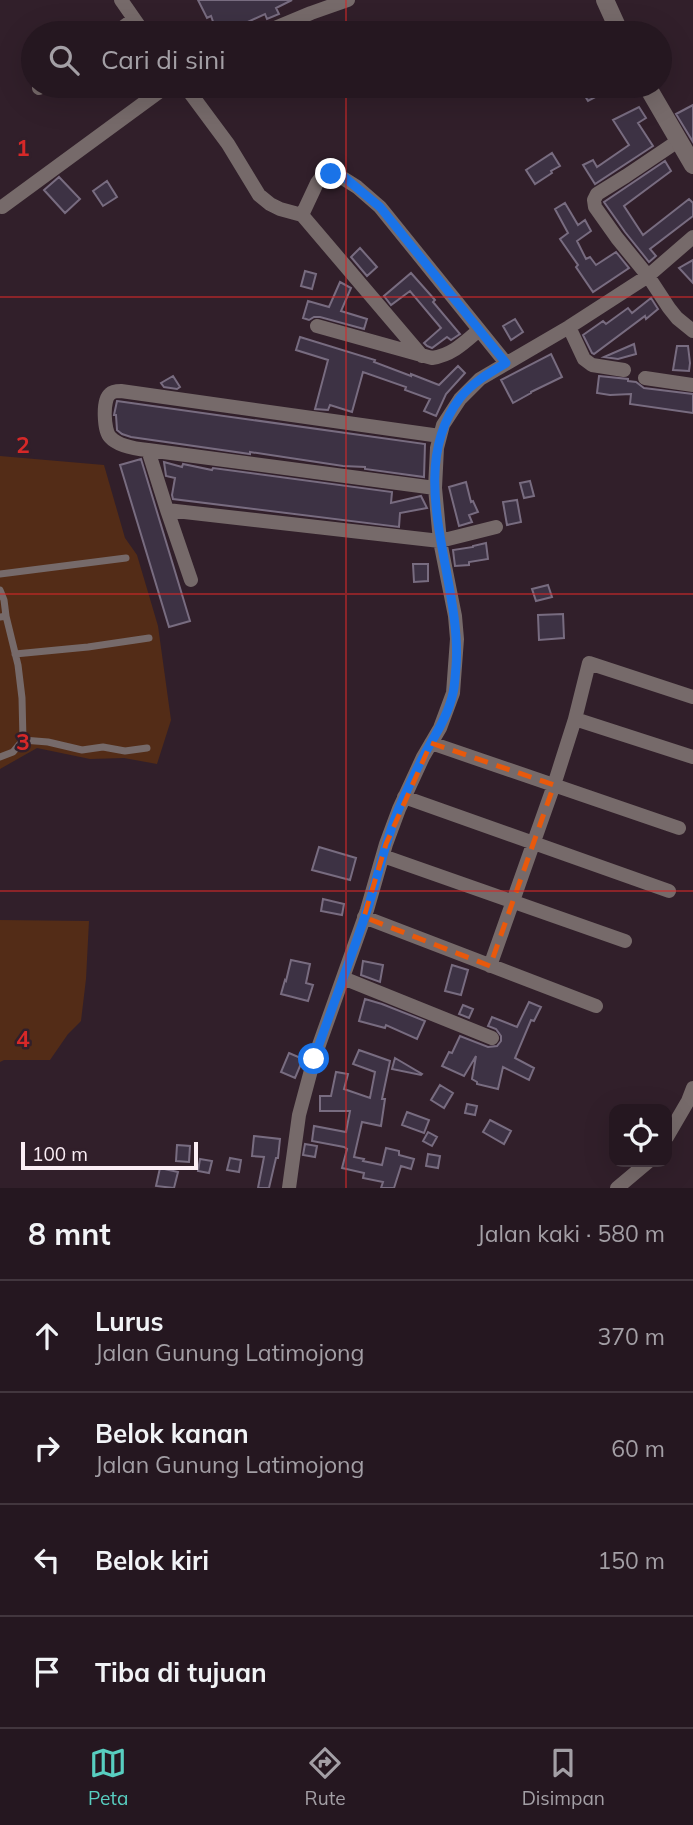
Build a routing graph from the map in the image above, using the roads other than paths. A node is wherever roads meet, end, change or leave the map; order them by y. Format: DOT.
graph roads {
  1 [pos="121,0"];
  2 [pos="348,0"];
  3 [pos="605,0"];
  4 [pos="307,6"];
  5 [pos="133,20"];
  6 [pos="283,21"];
  7 [pos="615,21"];
  8 [pos="151,98"];
  9 [pos="194,98"];
  10 [pos="654,98"];
  11 [pos="678,141"];
  12 [pos="693,166"];
  13 [pos="2,207"];
  14 [pos="302,215"];
  15 [pos="693,237"];
  16 [pos="648,276"];
  17 [pos="317,327"];
  18 [pos="569,327"];
  19 [pos="479,330"];
  20 [pos="693,331"];
  21 [pos="422,356"];
  22 [pos="506,363"];
  23 [pos="624,370"];
  24 [pos="645,379"];
  25 [pos="693,385"];
  26 [pos="440,436"];
  27 [pos="148,450"];
  28 [pos="435,488"];
  29 [pos="167,510"];
  30 [pos="496,527"];
  31 [pos="440,541"];
  32 [pos="126,558"];
  33 [pos="0,574"];
  34 [pos="191,580"];
  35 [pos="0,590"];
  36 [pos="3,616"];
  37 [pos="149,638"];
  38 [pos="15,654"];
  39 [pos="693,697"];
  40 [pos="575,719"];
  41 [pos="23,740"];
  42 [pos="431,743"];
  43 [pos="147,748"];
  44 [pos="0,757"];
  45 [pos="693,757"];
  46 [pos="554,785"];
  47 [pos="404,797"];
  48 [pos="679,828"];
  49 [pos="533,841"];
  50 [pos="383,856"];
  51 [pos="669,891"];
  52 [pos="512,902"];
  53 [pos="364,918"];
  54 [pos="625,941"];
  55 [pos="490,966"];
  56 [pos="343,978"];
  57 [pos="596,1006"];
  58 [pos="492,1038"];
  59 [pos="693,1088"];
  60 [pos="672,1128"];
  61 [pos="642,1167"];
  62 [pos="289,1188"];
  63 [pos="617,1188"];
  1 -- 5 [label="street"];
  2 -- 4 [label="street"];
  3 -- 7 [label="street"];
  4 -- 6 [label="street"];
  8 -- 13 [label="street"];
  9 -- 14 [label="street"];
  10 -- 11 [label="street"];
  11 -- 12 [label="street"];
  11 -- 16 [label="street"];
  14 -- 19 [label="street"];
  14 -- 21 [label="street"];
  15 -- 16 [label="street"];
  16 -- 18 [label="street"];
  16 -- 20 [label="street"];
  17 -- 21 [label="street"];
  18 -- 22 [label="street"];
  18 -- 23 [label="street"];
  19 -- 21 [label="street"];
  19 -- 22 [label="street"];
  22 -- 26 [label="street"];
  24 -- 25 [label="street"];
  26 -- 27 [label="street"];
  26 -- 28 [label="street"];
  27 -- 28 [label="street"];
  27 -- 29 [label="street"];
  28 -- 31 [label="street"];
  29 -- 31 [label="street"];
  29 -- 34 [label="street"];
  30 -- 31 [label="street"];
  31 -- 42 [label="street"];
  32 -- 33 [label="lane"];
  35 -- 36 [label="lane"];
  36 -- 38 [label="lane"];
  37 -- 38 [label="lane"];
  38 -- 41 [label="lane"];
  39 -- 40 [label="street"];
  40 -- 45 [label="street"];
  40 -- 46 [label="street"];
  41 -- 43 [label="lane"];
  41 -- 44 [label="lane"];
  42 -- 46 [label="street"];
  42 -- 47 [label="street"];
  46 -- 48 [label="street"];
  46 -- 49 [label="street"];
  47 -- 49 [label="street"];
  47 -- 50 [label="street"];
  49 -- 51 [label="street"];
  49 -- 52 [label="street"];
  50 -- 52 [label="street"];
  50 -- 53 [label="street"];
  52 -- 54 [label="street"];
  52 -- 55 [label="street"];
  53 -- 55 [label="street"];
  53 -- 56 [label="street"];
  55 -- 57 [label="street"];
  56 -- 58 [label="street"];
  56 -- 62 [label="street"];
  59 -- 60 [label="street"];
  61 -- 63 [label="street"];
}
